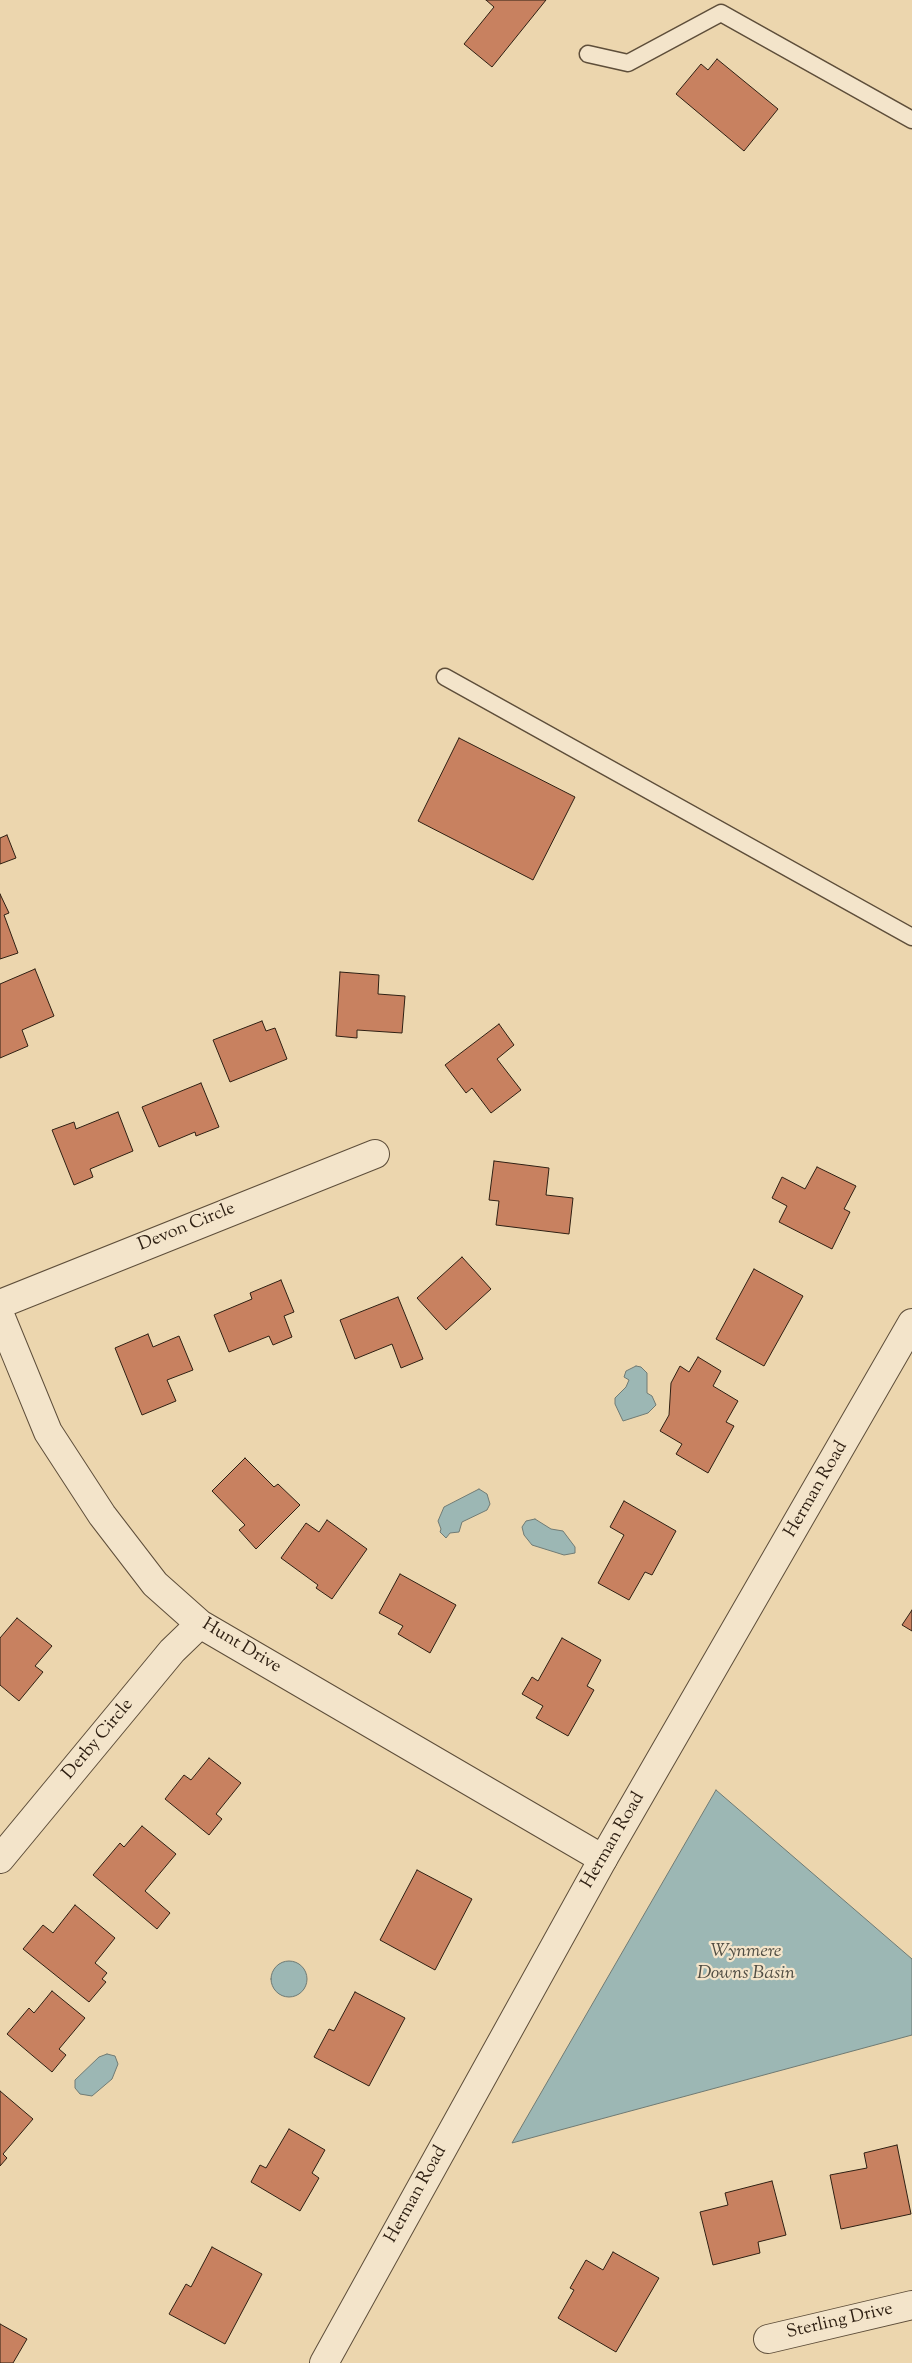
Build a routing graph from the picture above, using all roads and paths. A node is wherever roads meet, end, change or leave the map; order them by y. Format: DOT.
graph roads {
  1 [pos="588,54"];
  2 [pos="912,120"];
  3 [pos="445,677"];
  4 [pos="912,937"];
  5 [pos="375,1154"];
  6 [pos="0,1304"];
  7 [pos="0,1315"];
  8 [pos="912,1324"];
  9 [pos="200,1624"];
  10 [pos="0,1859"];
  11 [pos="603,1859"];
  12 [pos="912,2305"];
  13 [pos="768,2339"];
  14 [pos="324,2363"];
  1 -- 2 [label="lane"];
  3 -- 4 [label="lane"];
  5 -- 6 [label="street, Devon Circle"];
  7 -- 9 [label="street, Hunt Drive"];
  8 -- 11 [label="street, Herman Road"];
  9 -- 10 [label="street, Derby Circle"];
  9 -- 11 [label="street, Hunt Drive"];
  11 -- 14 [label="street, Herman Road"];
  12 -- 13 [label="street, Sterling Drive"];
}
